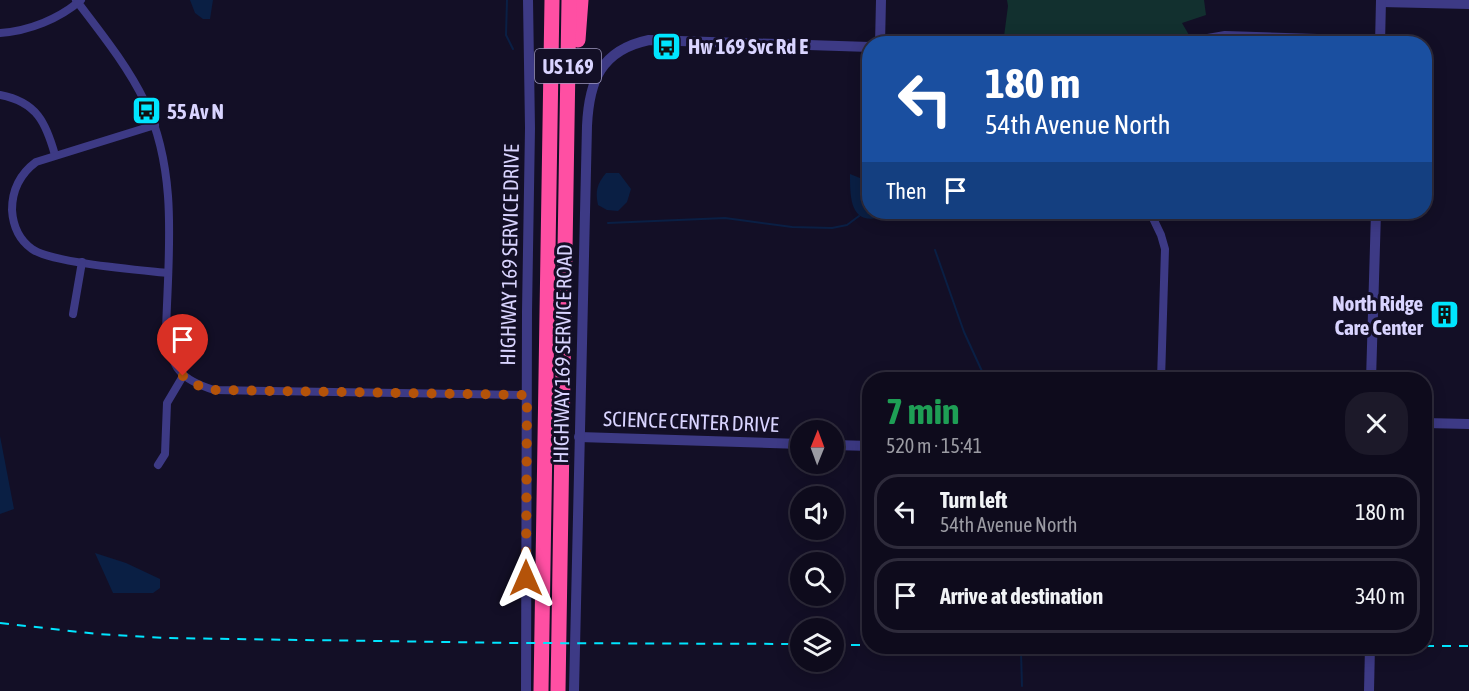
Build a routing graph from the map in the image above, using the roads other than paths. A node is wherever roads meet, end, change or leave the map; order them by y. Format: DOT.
graph roads {
  1 [pos="528,0"];
  2 [pos="545,0"];
  3 [pos="552,0"];
  4 [pos="569,0"];
  5 [pos="581,0"];
  6 [pos="881,0"];
  7 [pos="79,1"];
  8 [pos="1381,1"];
  9 [pos="1469,4"];
  10 [pos="0,33"];
  11 [pos="880,36"];
  12 [pos="1216,36"];
  13 [pos="1264,36"];
  14 [pos="1380,36"];
  15 [pos="862,47"];
  16 [pos="0,95"];
  17 [pos="550,104"];
  18 [pos="155,125"];
  19 [pos="567,132"];
  20 [pos="55,155"];
  21 [pos="1154,219"];
  22 [pos="1376,219"];
  23 [pos="82,262"];
  24 [pos="168,273"];
  25 [pos="73,314"];
  26 [pos="1161,372"];
  27 [pos="1371,372"];
  28 [pos="183,376"];
  29 [pos="527,395"];
  30 [pos="1432,423"];
  31 [pos="1469,424"];
  32 [pos="579,437"];
  33 [pos="790,444"];
  34 [pos="844,446"];
  35 [pos="862,447"];
  36 [pos="158,465"];
  37 [pos="1370,654"];
  38 [pos="526,691"];
  39 [pos="541,691"];
  40 [pos="558,691"];
  41 [pos="574,691"];
  42 [pos="1369,691"];
  1 -- 29 [label="street, HIGHWAY 169 SERVICE DRIVE"];
  2 -- 17 [label="highway"];
  3 -- 17 [label="highway, US 169"];
  4 -- 19 [label="highway, US 169"];
  5 -- 19 [label="highway"];
  6 -- 11 [label="street"];
  7 -- 10 [label="street"];
  7 -- 18 [label="street"];
  8 -- 9 [label="street"];
  8 -- 14 [label="street"];
  12 -- 13 [label="street"];
  15 -- 32 [label="street, HIGHWAY 169 SERVICE ROAD"];
  16 -- 20 [label="street"];
  17 -- 39 [label="highway, US 169"];
  18 -- 20 [label="street"];
  18 -- 24 [label="street"];
  19 -- 40 [label="highway, US 169"];
  20 -- 23 [label="street"];
  21 -- 26 [label="street"];
  22 -- 27 [label="street"];
  23 -- 24 [label="street"];
  23 -- 25 [label="street"];
  24 -- 28 [label="street"];
  28 -- 29 [label="street"];
  28 -- 36 [label="street"];
  29 -- 38 [label="street, HIGHWAY 169 SERVICE DRIVE"];
  30 -- 31 [label="street"];
  32 -- 33 [label="street, SCIENCE CENTER DRIVE"];
  32 -- 41 [label="street, HIGHWAY 169 SERVICE ROAD"];
  34 -- 35 [label="street"];
  37 -- 42 [label="street"];
}
